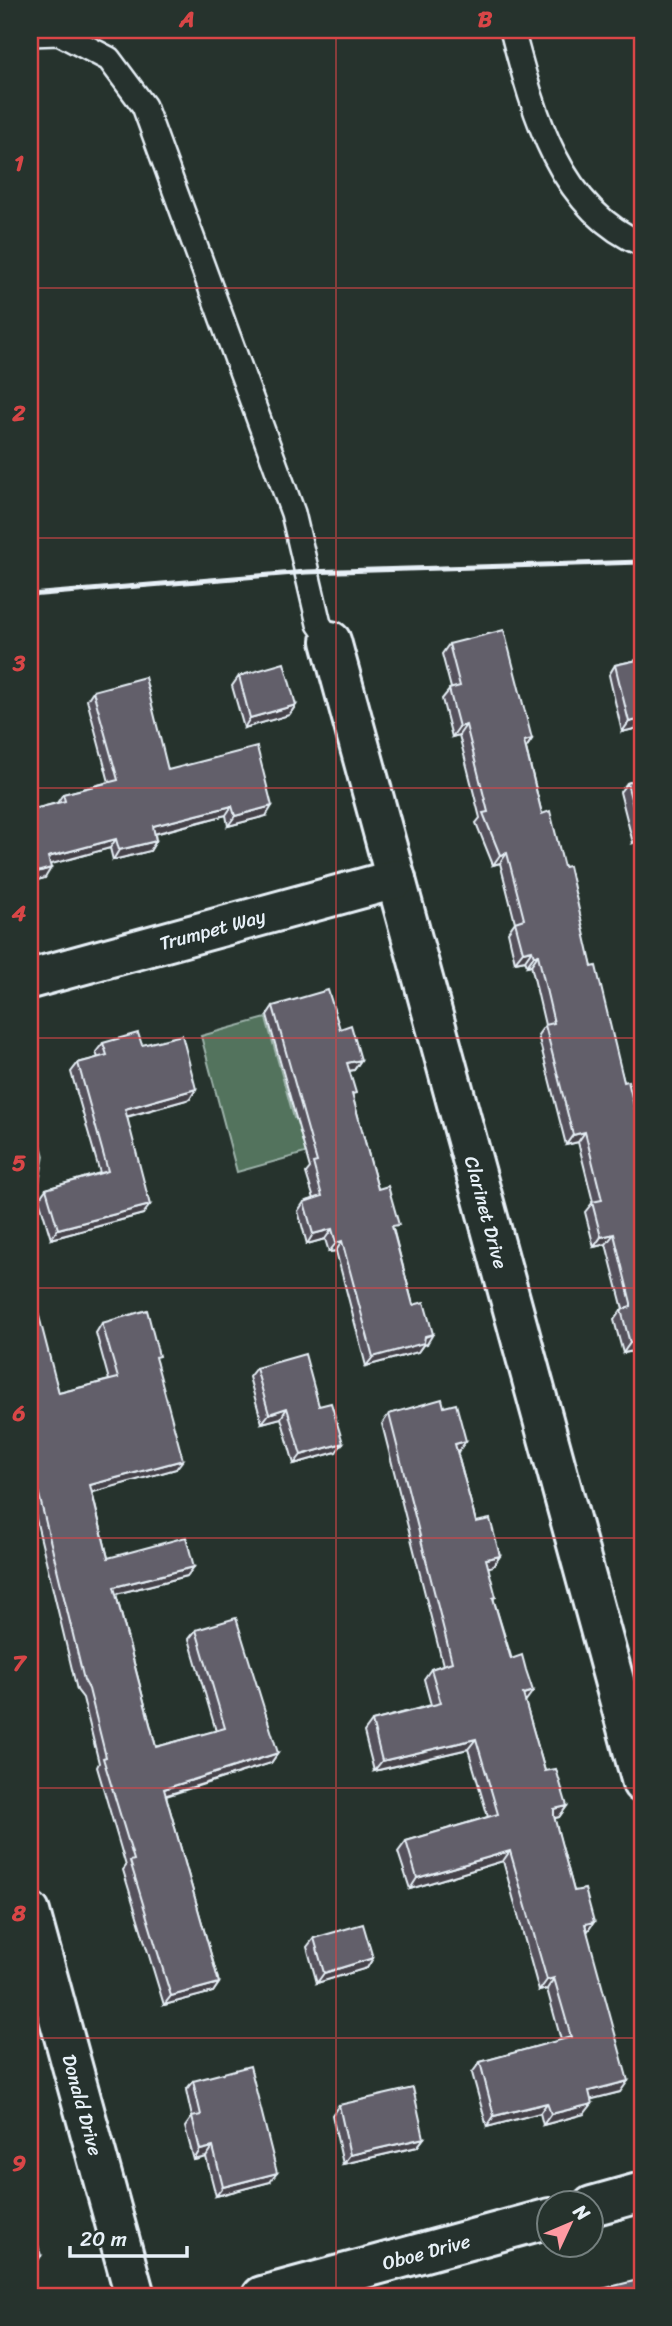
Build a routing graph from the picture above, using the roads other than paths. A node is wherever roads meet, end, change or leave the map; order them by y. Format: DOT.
graph roads {
  1 [pos="512,30"];
  2 [pos="30,34"];
  3 [pos="642,244"];
  4 [pos="331,641"];
  5 [pos="396,878"];
  6 [pos="30,979"];
  7 [pos="642,1783"];
  8 [pos="30,1912"];
  9 [pos="642,2192"];
  10 [pos="606,2202"];
  11 [pos="536,2222"];
  12 [pos="135,2296"];
  13 [pos="262,2296"];
  1 -- 3 [label="lane"];
  2 -- 4 [label="lane"];
  4 -- 5 [label="street, Clarinet Drive"];
  5 -- 6 [label="street, Trumpet Way"];
  5 -- 7 [label="street, Clarinet Drive"];
  8 -- 12 [label="street, Donald Drive"];
  9 -- 10 [label="street"];
  11 -- 13 [label="street, Oboe Drive"];
}
